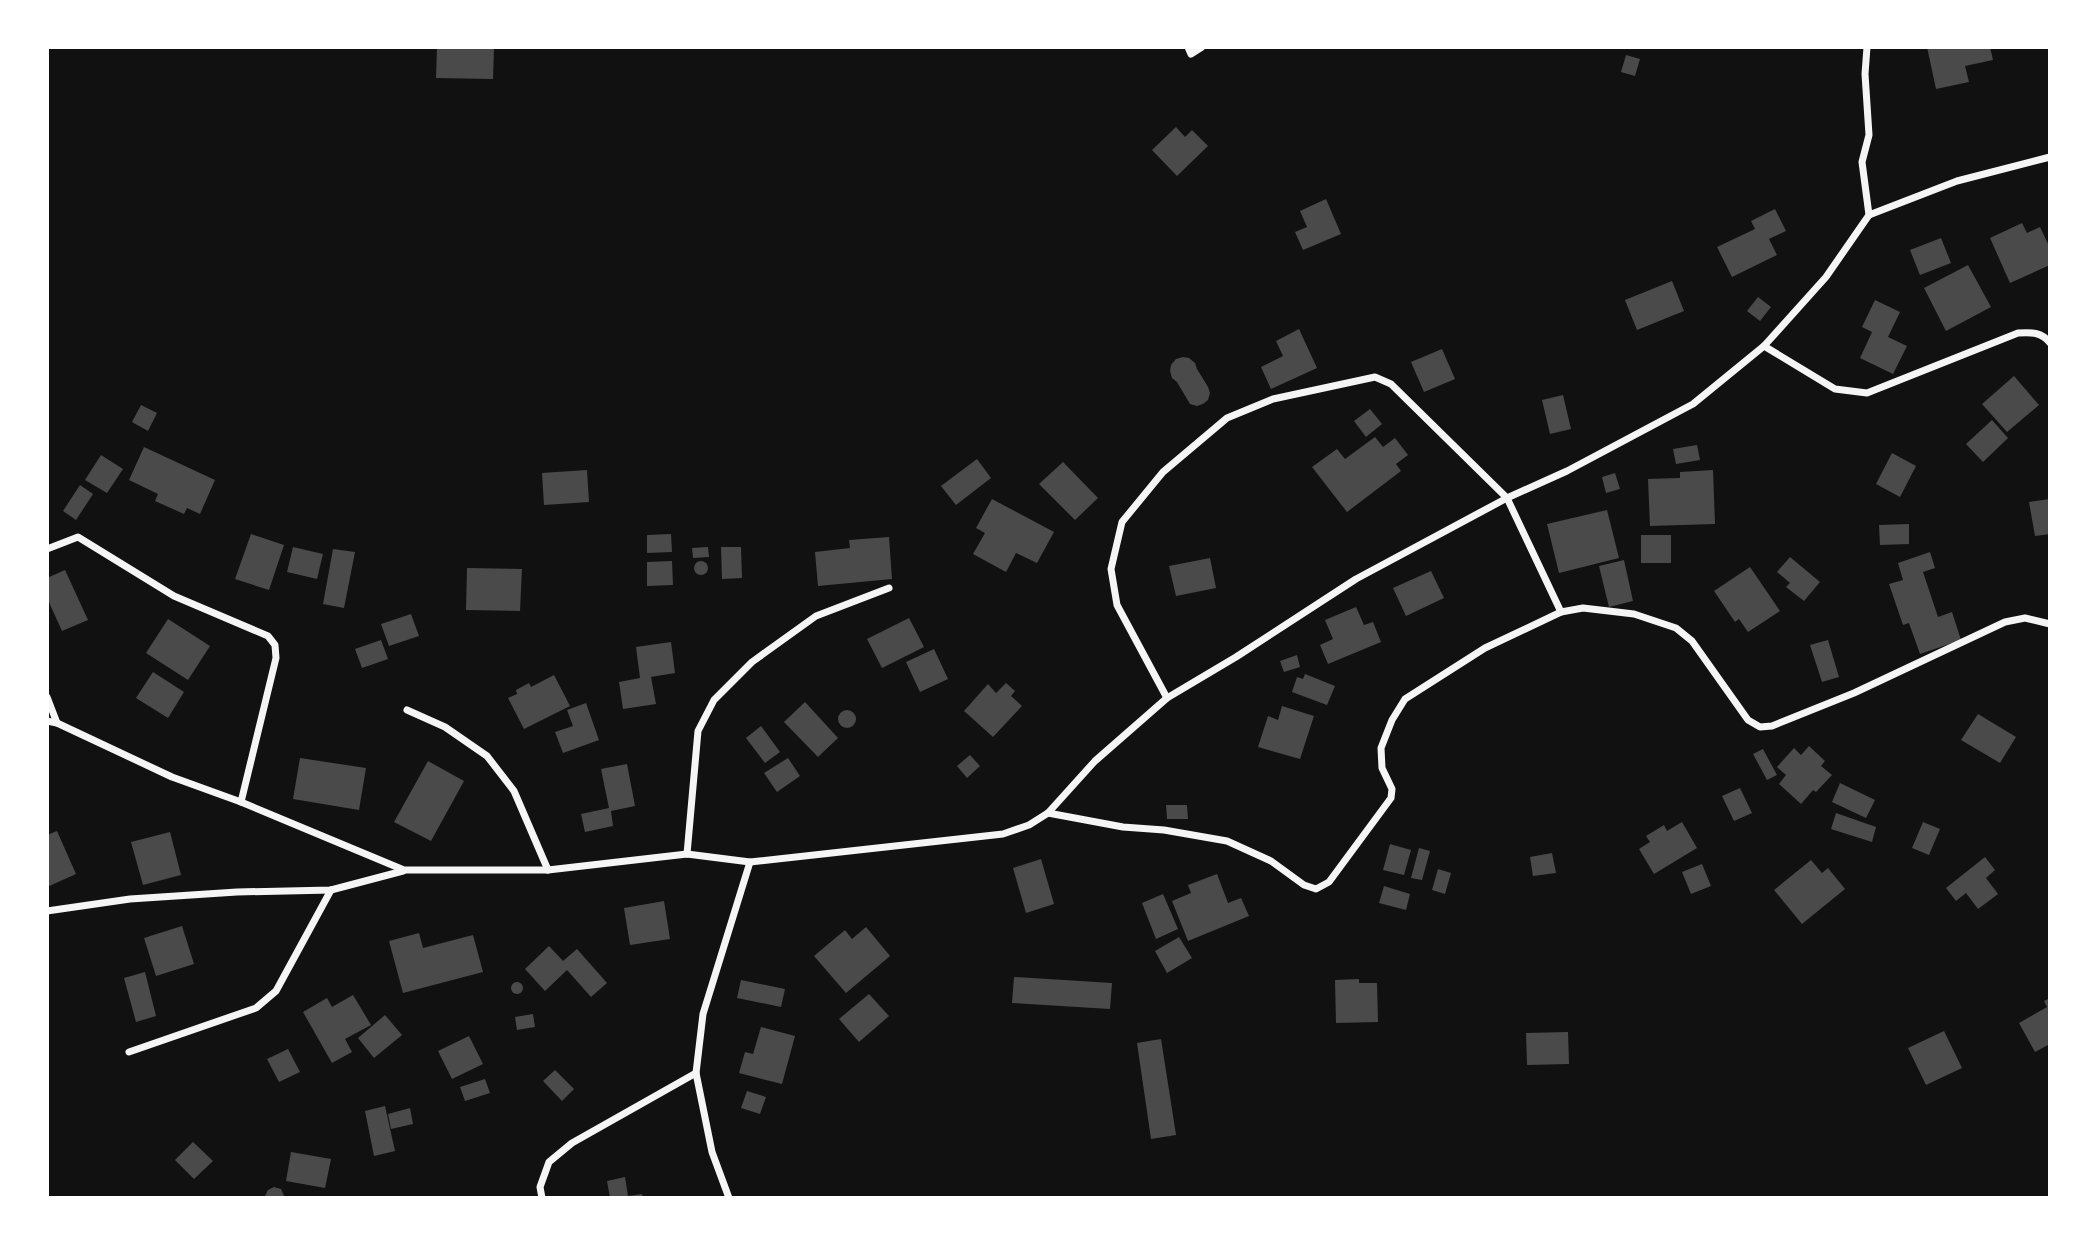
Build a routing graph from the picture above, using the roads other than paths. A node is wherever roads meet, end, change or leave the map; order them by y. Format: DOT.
graph roads {
  1 [pos="1188,47"];
  2 [pos="1202,47"];
  3 [pos="1867,47"];
  4 [pos="2050,157"];
  5 [pos="1869,215"];
  6 [pos="2050,343"];
  7 [pos="1764,346"];
  8 [pos="1507,498"];
  9 [pos="47,550"];
  10 [pos="889,588"];
  11 [pos="1561,612"];
  12 [pos="2050,624"];
  13 [pos="47,697"];
  14 [pos="1167,698"];
  15 [pos="407,710"];
  16 [pos="47,721"];
  17 [pos="57,723"];
  18 [pos="241,802"];
  19 [pos="1048,813"];
  20 [pos="687,854"];
  21 [pos="750,862"];
  22 [pos="404,870"];
  23 [pos="548,870"];
  24 [pos="331,890"];
  25 [pos="47,911"];
  26 [pos="129,1052"];
  27 [pos="696,1073"];
  28 [pos="542,1198"];
  29 [pos="729,1198"];
  1 -- 2 [label="street"];
  3 -- 5 [label="street"];
  4 -- 5 [label="street"];
  5 -- 7 [label="street"];
  6 -- 7 [label="street"];
  7 -- 8 [label="street"];
  8 -- 11 [label="street"];
  8 -- 14 [label="street"];
  8 -- 14 [label="street"];
  9 -- 18 [label="street"];
  10 -- 20 [label="street"];
  11 -- 12 [label="street"];
  11 -- 19 [label="street"];
  13 -- 17 [label="street"];
  14 -- 19 [label="street"];
  15 -- 23 [label="street"];
  16 -- 17 [label="street"];
  17 -- 18 [label="street"];
  18 -- 22 [label="street"];
  19 -- 21 [label="street"];
  20 -- 21 [label="street"];
  20 -- 23 [label="street"];
  21 -- 27 [label="street"];
  22 -- 23 [label="street"];
  22 -- 24 [label="street"];
  24 -- 25 [label="street"];
  24 -- 26 [label="street"];
  27 -- 28 [label="street"];
  27 -- 29 [label="street"];
}
